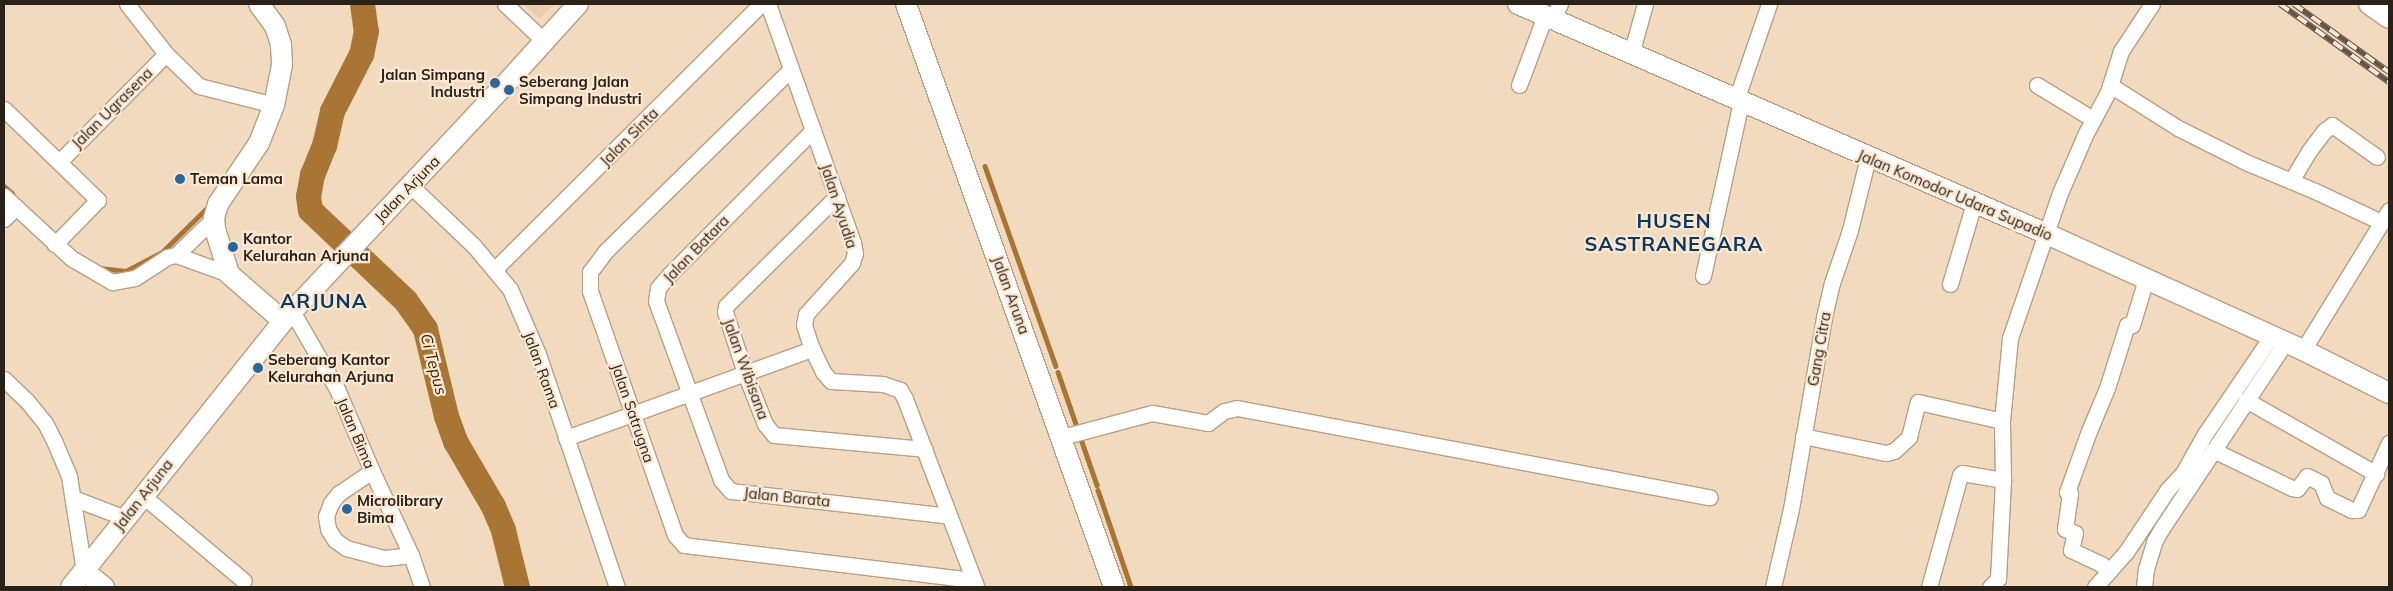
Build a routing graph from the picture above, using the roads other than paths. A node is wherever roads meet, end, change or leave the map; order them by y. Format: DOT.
graph roads {
  1 [pos="126,4"];
  2 [pos="259,4"];
  3 [pos="506,4"];
  4 [pos="578,4"];
  5 [pos="762,4"];
  6 [pos="768,4"];
  7 [pos="906,4"];
  8 [pos="1518,4"];
  9 [pos="1645,4"];
  10 [pos="1769,4"];
  11 [pos="2152,4"];
  12 [pos="2369,4"];
  13 [pos="1553,13"];
  14 [pos="2389,18"];
  15 [pos="545,42"];
  16 [pos="166,54"];
  17 [pos="1631,54"];
  18 [pos="790,69"];
  19 [pos="2037,85"];
  20 [pos="2110,85"];
  21 [pos="1518,86"];
  22 [pos="1738,102"];
  23 [pos="274,105"];
  24 [pos="7,118"];
  25 [pos="2093,119"];
  26 [pos="813,130"];
  27 [pos="1868,157"];
  28 [pos="2377,157"];
  29 [pos="59,162"];
  30 [pos="2291,181"];
  31 [pos="411,186"];
  32 [pos="4,196"];
  33 [pos="837,196"];
  34 [pos="1974,203"];
  35 [pos="16,207"];
  36 [pos="2385,216"];
  37 [pos="214,218"];
  38 [pos="4,219"];
  39 [pos="2047,234"];
  40 [pos="55,244"];
  41 [pos="176,255"];
  42 [pos="496,269"];
  43 [pos="229,274"];
  44 [pos="1703,276"];
  45 [pos="2146,279"];
  46 [pos="1950,284"];
  47 [pos="287,316"];
  48 [pos="2287,343"];
  49 [pos="812,349"];
  50 [pos="746,373"];
  51 [pos="4,379"];
  52 [pos="2389,393"];
  53 [pos="689,394"];
  54 [pos="2246,400"];
  55 [pos="634,413"];
  56 [pos="2002,421"];
  57 [pos="1803,436"];
  58 [pos="566,438"];
  59 [pos="1067,438"];
  60 [pos="2389,443"];
  61 [pos="924,450"];
  62 [pos="2213,450"];
  63 [pos="372,471"];
  64 [pos="2376,474"];
  65 [pos="2003,480"];
  66 [pos="142,495"];
  67 [pos="1710,497"];
  68 [pos="73,498"];
  69 [pos="949,516"];
  70 [pos="125,518"];
  71 [pos="411,555"];
  72 [pos="84,571"];
  73 [pos="2109,571"];
  74 [pos="244,582"];
  75 [pos="975,583"];
  76 [pos="71,587"];
  77 [pos="104,587"];
  78 [pos="422,587"];
  79 [pos="617,587"];
  80 [pos="1114,587"];
  81 [pos="1773,587"];
  82 [pos="1929,587"];
  83 [pos="1990,587"];
  84 [pos="2095,587"];
  85 [pos="2144,587"];
  1 -- 16 [label="street"];
  2 -- 23 [label="street"];
  3 -- 15 [label="street"];
  4 -- 15 [label="street, Jalan Arjuna"];
  5 -- 42 [label="street, Jalan Sinta"];
  6 -- 18 [label="street, Jalan Ayudia"];
  7 -- 59 [label="street, Jalan Aruna"];
  8 -- 13 [label="street, Jalan Komodor Udara Supadio"];
  9 -- 17 [label="street"];
  10 -- 22 [label="street"];
  11 -- 20 [label="street"];
  12 -- 14 [label="street"];
  13 -- 17 [label="street, Jalan Komodor Udara Supadio"];
  13 -- 21 [label="street"];
  15 -- 31 [label="street, Jalan Arjuna"];
  16 -- 23 [label="street"];
  16 -- 29 [label="street, Jalan Ugrasena"];
  17 -- 22 [label="street, Jalan Komodor Udara Supadio"];
  18 -- 26 [label="street, Jalan Ayudia"];
  18 -- 55 [label="street, Jalan Satrugna"];
  19 -- 25 [label="street"];
  20 -- 25 [label="street"];
  20 -- 30 [label="street"];
  22 -- 27 [label="street, Jalan Komodor Udara Supadio"];
  22 -- 44 [label="street"];
  23 -- 37 [label="street"];
  24 -- 29 [label="street"];
  25 -- 39 [label="street"];
  26 -- 33 [label="street, Jalan Ayudia"];
  26 -- 53 [label="street, Jalan Batara"];
  27 -- 34 [label="street, Jalan Komodor Udara Supadio"];
  27 -- 57 [label="street, Gang Citra"];
  28 -- 30 [label="street"];
  29 -- 40 [label="street"];
  30 -- 36 [label="street"];
  31 -- 42 [label="street, Jalan Rama"];
  31 -- 47 [label="street, Jalan Arjuna"];
  32 -- 35 [label="street"];
  33 -- 49 [label="street, Jalan Ayudia"];
  33 -- 50 [label="street, Jalan Wibisana"];
  34 -- 39 [label="street, Jalan Komodor Udara Supadio"];
  34 -- 46 [label="street"];
  35 -- 38 [label="street"];
  35 -- 40 [label="street"];
  36 -- 48 [label="street"];
  37 -- 41 [label="street"];
  37 -- 43 [label="street"];
  39 -- 45 [label="street, Jalan Komodor Udara Supadio"];
  39 -- 56 [label="street"];
  40 -- 41 [label="street"];
  41 -- 43 [label="street, Jalan Bima"];
  42 -- 58 [label="street, Jalan Rama"];
  43 -- 47 [label="street, Jalan Bima"];
  45 -- 48 [label="street, Jalan Komodor Udara Supadio"];
  45 -- 73 [label="street"];
  47 -- 63 [label="street, Jalan Bima"];
  47 -- 66 [label="street, Jalan Arjuna"];
  48 -- 52 [label="street, Jalan Komodor Udara Supadio"];
  48 -- 54 [label="street"];
  48 -- 73 [label="street"];
  49 -- 50 [label="street"];
  49 -- 61 [label="street, Jalan Ayudia"];
  50 -- 53 [label="street"];
  50 -- 61 [label="street, Jalan Wibisana"];
  51 -- 68 [label="street"];
  53 -- 55 [label="street"];
  53 -- 69 [label="street, Jalan Barata"];
  54 -- 62 [label="street"];
  54 -- 64 [label="street"];
  55 -- 58 [label="street"];
  55 -- 75 [label="street, Jalan Satrugna"];
  56 -- 57 [label="street"];
  56 -- 65 [label="street"];
  57 -- 81 [label="street, Gang Citra"];
  58 -- 79 [label="street, Jalan Rama"];
  59 -- 67 [label="street"];
  59 -- 80 [label="street, Jalan Aruna"];
  60 -- 64 [label="street"];
  61 -- 69 [label="street, Jalan Ayudia"];
  62 -- 64 [label="street"];
  62 -- 85 [label="street"];
  63 -- 71 [label="street, Jalan Bima"];
  63 -- 71 [label="street"];
  65 -- 82 [label="street"];
  65 -- 83 [label="street"];
  66 -- 70 [label="street, Jalan Arjuna"];
  66 -- 74 [label="street"];
  68 -- 70 [label="street"];
  68 -- 72 [label="street"];
  69 -- 75 [label="street, Jalan Ayudia"];
  70 -- 72 [label="street, Jalan Arjuna"];
  71 -- 78 [label="street, Jalan Bima"];
  72 -- 76 [label="street, Jalan Arjuna"];
  72 -- 77 [label="street"];
  73 -- 84 [label="street"];
}
